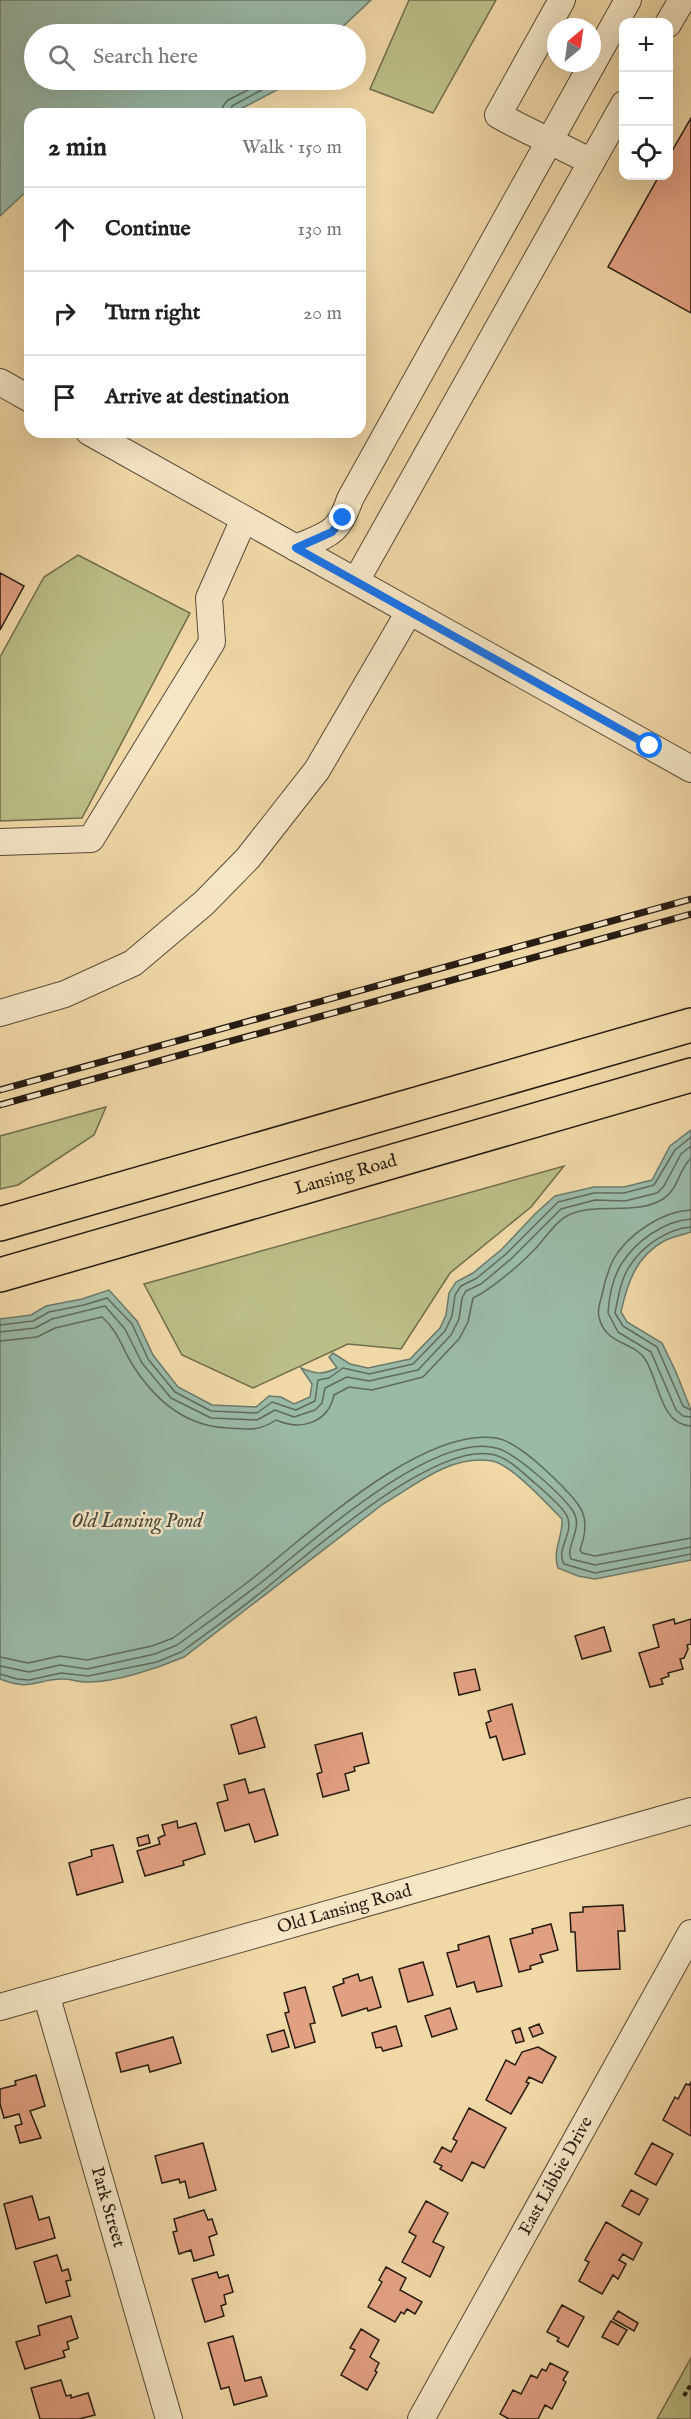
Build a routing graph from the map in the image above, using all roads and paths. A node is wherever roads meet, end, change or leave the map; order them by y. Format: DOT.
graph roads {
  1 [pos="562,0"];
  2 [pos="628,0"];
  3 [pos="682,0"];
  4 [pos="672,18"];
  5 [pos="619,113"];
  6 [pos="549,139"];
  7 [pos="591,162"];
  8 [pos="0,382"];
  9 [pos="24,396"];
  10 [pos="100,438"];
  11 [pos="244,519"];
  12 [pos="296,548"];
  13 [pos="356,581"];
  14 [pos="409,612"];
  15 [pos="691,769"];
  16 [pos="0,842"];
  17 [pos="0,1013"];
  18 [pos="691,1025"];
  19 [pos="691,1076"];
  20 [pos="0,1224"];
  21 [pos="0,1275"];
  22 [pos="691,1811"];
  23 [pos="691,1933"];
  24 [pos="46,1994"];
  25 [pos="0,2007"];
  26 [pos="691,2384"];
  27 [pos="684,2396"];
  28 [pos="169,2419"];
  29 [pos="421,2419"];
  1 -- 6 [label="street"];
  2 -- 6 [label="street"];
  3 -- 4 [label="street"];
  5 -- 7 [label="street"];
  6 -- 7 [label="street"];
  6 -- 12 [label="street"];
  7 -- 13 [label="street"];
  8 -- 9 [label="street"];
  10 -- 11 [label="street"];
  11 -- 12 [label="street"];
  11 -- 16 [label="street"];
  12 -- 13 [label="street"];
  13 -- 14 [label="street"];
  14 -- 15 [label="street"];
  14 -- 17 [label="street"];
  18 -- 20 [label="main road"];
  19 -- 21 [label="main road, Lansing Road"];
  22 -- 24 [label="street, Old Lansing Road"];
  23 -- 29 [label="street, East Libbie Drive"];
  24 -- 25 [label="street, Old Lansing Road"];
  24 -- 28 [label="street, Park Street"];
  26 -- 27 [label="path"];
}
